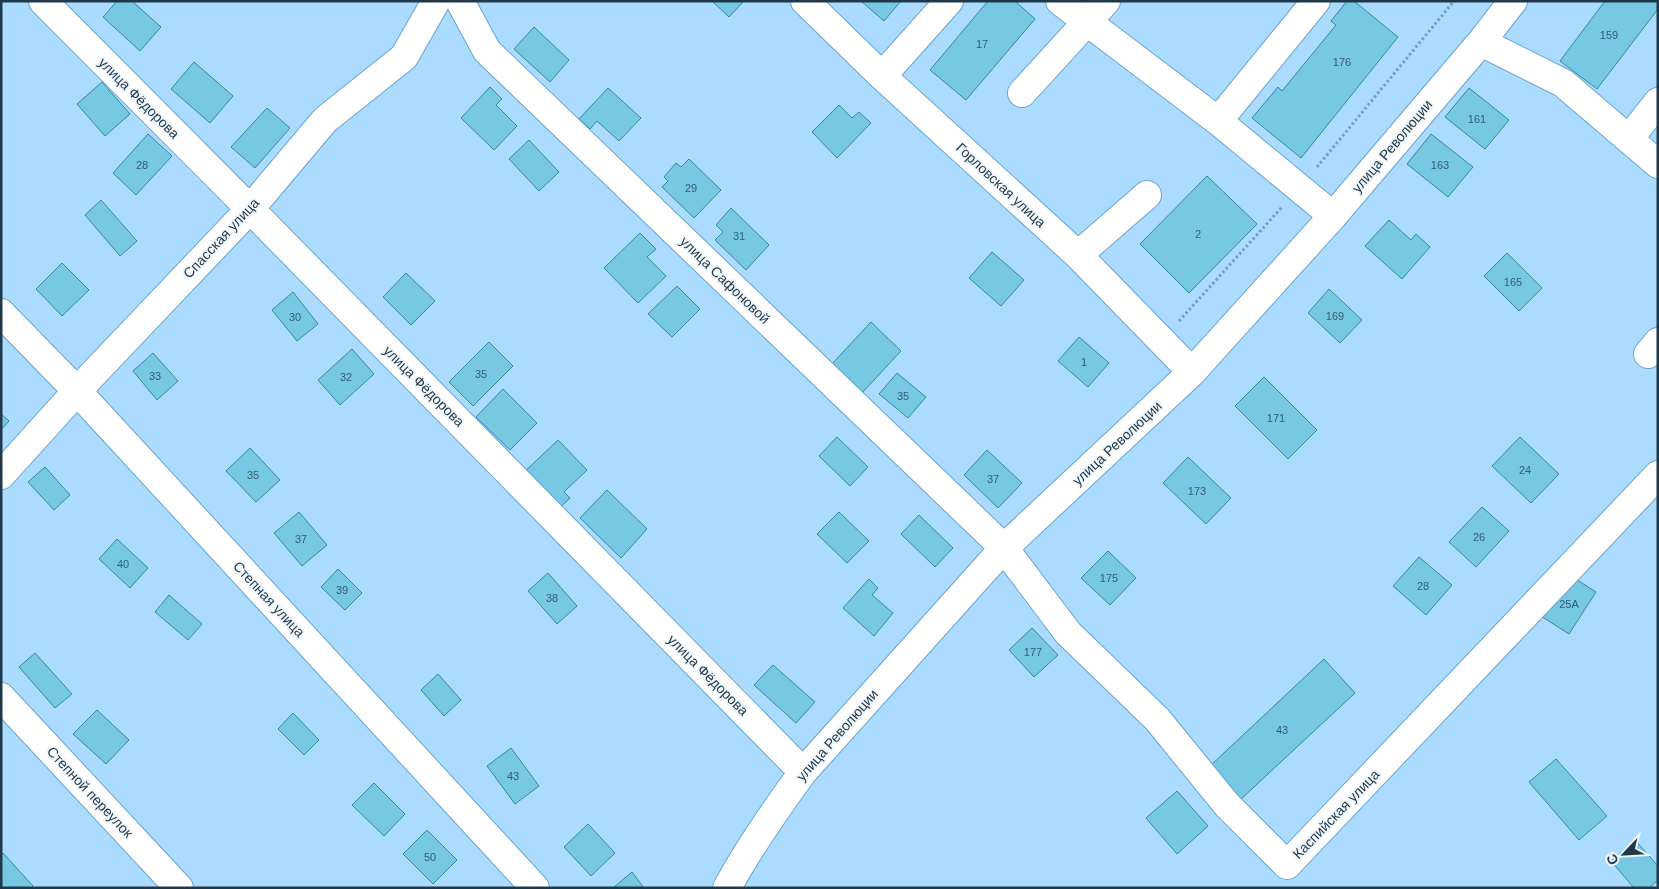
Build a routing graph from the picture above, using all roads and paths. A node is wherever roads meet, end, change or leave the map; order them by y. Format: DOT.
graph roads {
  1 [pos="43,1"];
  2 [pos="436,1"];
  3 [pos="460,1"];
  4 [pos="805,1"];
  5 [pos="949,1"];
  6 [pos="1060,1"];
  7 [pos="1106,1"];
  8 [pos="1316,1"];
  9 [pos="1513,1"];
  10 [pos="1087,22"];
  11 [pos="1481,42"];
  12 [pos="882,76"];
  13 [pos="1022,93"];
  14 [pos="1658,102"];
  15 [pos="1218,121"];
  16 [pos="1630,139"];
  17 [pos="1658,164"];
  18 [pos="1147,195"];
  19 [pos="250,209"];
  20 [pos="1333,216"];
  21 [pos="1078,255"];
  22 [pos="1,313"];
  23 [pos="1192,372"];
  24 [pos="77,391"];
  25 [pos="1,474"];
  26 [pos="1658,475"];
  27 [pos="1004,548"];
  28 [pos="1,697"];
  29 [pos="803,772"];
  30 [pos="178,888"];
  31 [pos="535,888"];
  32 [pos="727,888"];
  1 -- 19 [label="street, улица Фёдорова"];
  2 -- 19 [label="street, Спасская улица"];
  3 -- 27 [label="street, улица Сафоновой"];
  4 -- 12 [label="street, Горловская улица"];
  5 -- 12 [label="street"];
  6 -- 10 [label="street"];
  7 -- 10 [label="street"];
  8 -- 15 [label="street"];
  9 -- 11 [label="street, улица Революции"];
  10 -- 13 [label="street"];
  10 -- 15 [label="street"];
  11 -- 16 [label="street"];
  11 -- 20 [label="street, улица Революции"];
  12 -- 21 [label="street, Горловская улица"];
  14 -- 16 [label="street"];
  15 -- 20 [label="street"];
  16 -- 17 [label="street"];
  18 -- 21 [label="street"];
  19 -- 24 [label="street, Спасская улица"];
  19 -- 29 [label="street, улица Фёдорова"];
  20 -- 23 [label="street, улица Революции"];
  21 -- 23 [label="street, Горловская улица"];
  22 -- 24 [label="street, Степная улица"];
  23 -- 27 [label="street, улица Революции"];
  24 -- 25 [label="street, Спасская улица"];
  24 -- 31 [label="street, Степная улица"];
  26 -- 27 [label="street, Каспийская улица"];
  27 -- 29 [label="street, улица Революции"];
  28 -- 30 [label="street, Степной переулок"];
  29 -- 32 [label="street, улица Революции"];
}
